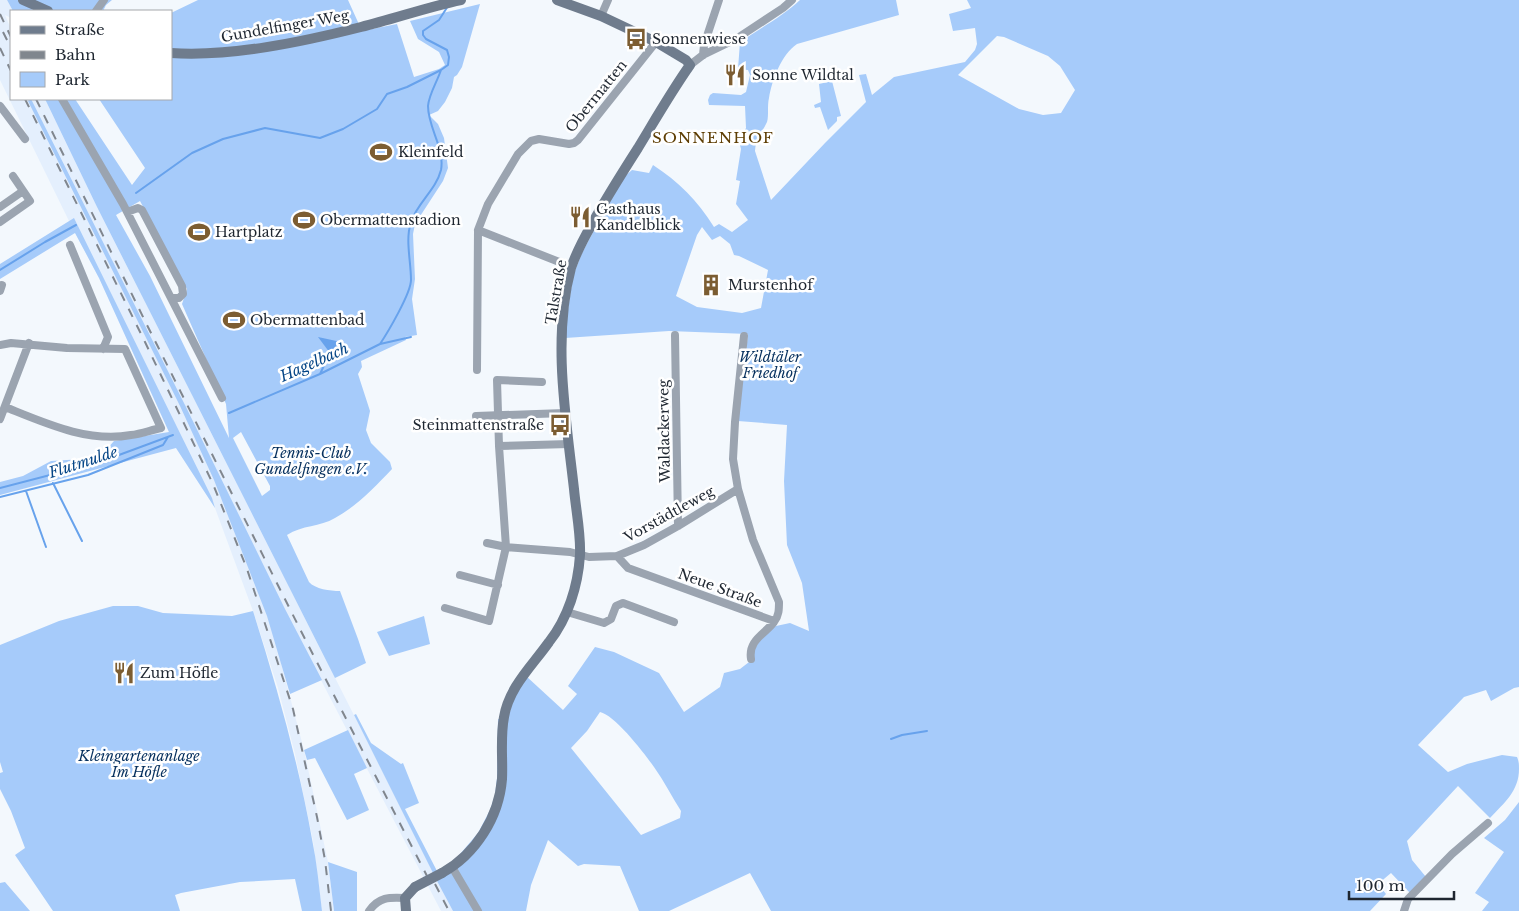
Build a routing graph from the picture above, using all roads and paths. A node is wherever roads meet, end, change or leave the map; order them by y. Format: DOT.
graph roads {
  1 [pos="23,0"];
  2 [pos="557,0"];
  3 [pos="608,0"];
  4 [pos="719,0"];
  5 [pos="792,0"];
  6 [pos="457,1"];
  7 [pos="46,10"];
  8 [pos="602,16"];
  9 [pos="656,42"];
  10 [pos="172,53"];
  11 [pos="703,55"];
  12 [pos="690,65"];
  13 [pos="63,100"];
  14 [pos="0,106"];
  15 [pos="25,139"];
  16 [pos="13,176"];
  17 [pos="23,191"];
  18 [pos="0,207"];
  19 [pos="127,212"];
  20 [pos="0,222"];
  21 [pos="478,230"];
  22 [pos="70,245"];
  23 [pos="572,267"];
  24 [pos="172,298"];
  25 [pos="675,335"];
  26 [pos="744,336"];
  27 [pos="29,344"];
  28 [pos="0,345"];
  29 [pos="103,349"];
  30 [pos="477,370"];
  31 [pos="542,382"];
  32 [pos="222,398"];
  33 [pos="6,407"];
  34 [pos="566,413"];
  35 [pos="476,416"];
  36 [pos="498,416"];
  37 [pos="0,419"];
  38 [pos="569,444"];
  39 [pos="499,446"];
  40 [pos="738,489"];
  41 [pos="678,526"];
  42 [pos="487,543"];
  43 [pos="506,547"];
  44 [pos="580,555"];
  45 [pos="617,556"];
  46 [pos="460,575"];
  47 [pos="498,584"];
  48 [pos="444,608"];
  49 [pos="567,613"];
  50 [pos="774,621"];
  51 [pos="674,622"];
  52 [pos="751,659"];
  53 [pos="1488,823"];
  54 [pos="452,867"];
  55 [pos="405,898"];
  56 [pos="369,911"];
  57 [pos="406,911"];
  58 [pos="478,911"];
  59 [pos="1404,911"];
  1 -- 7 [label="street"];
  2 -- 8 [label="street"];
  3 -- 8 [label="street"];
  4 -- 11 [label="street"];
  5 -- 11 [label="street, Talstraße"];
  6 -- 10 [label="street, Gundelfinger Weg"];
  8 -- 9 [label="street"];
  9 -- 12 [label="street"];
  9 -- 21 [label="street, Obermatten"];
  11 -- 12 [label="street, Talstraße"];
  12 -- 23 [label="street, Talstraße"];
  13 -- 19 [label="street"];
  14 -- 15 [label="street"];
  16 -- 17 [label="street"];
  17 -- 18 [label="street"];
  17 -- 20 [label="street"];
  19 -- 24 [label="street"];
  19 -- 24 [label="street"];
  21 -- 23 [label="street"];
  21 -- 30 [label="street, Obermatten"];
  22 -- 29 [label="street"];
  23 -- 34 [label="street, Talstraße"];
  24 -- 32 [label="street"];
  25 -- 41 [label="street, Waldackerweg"];
  26 -- 40 [label="street"];
  27 -- 28 [label="street"];
  27 -- 29 [label="street"];
  27 -- 33 [label="street"];
  29 -- 33 [label="street"];
  31 -- 36 [label="street"];
  33 -- 37 [label="street"];
  34 -- 36 [label="street"];
  34 -- 38 [label="street, Talstraße"];
  35 -- 36 [label="street"];
  36 -- 39 [label="street"];
  38 -- 39 [label="street"];
  38 -- 44 [label="street, Talstraße"];
  39 -- 43 [label="street"];
  40 -- 41 [label="street, Vorstädtleweg"];
  40 -- 50 [label="street"];
  41 -- 45 [label="street, Vorstädtleweg"];
  42 -- 43 [label="street, Vorstädtleweg"];
  43 -- 44 [label="street, Vorstädtleweg"];
  43 -- 47 [label="street"];
  44 -- 45 [label="street, Vorstädtleweg"];
  44 -- 49 [label="street, Talstraße"];
  45 -- 50 [label="street, Neue Straße"];
  46 -- 47 [label="street"];
  47 -- 48 [label="street"];
  49 -- 51 [label="street"];
  49 -- 54 [label="street, Talstraße"];
  50 -- 52 [label="street, Neue Straße"];
  53 -- 59 [label="street"];
  54 -- 55 [label="street, Talstraße, bridge"];
  54 -- 58 [label="street"];
  55 -- 56 [label="street"];
  55 -- 57 [label="street"];
}
